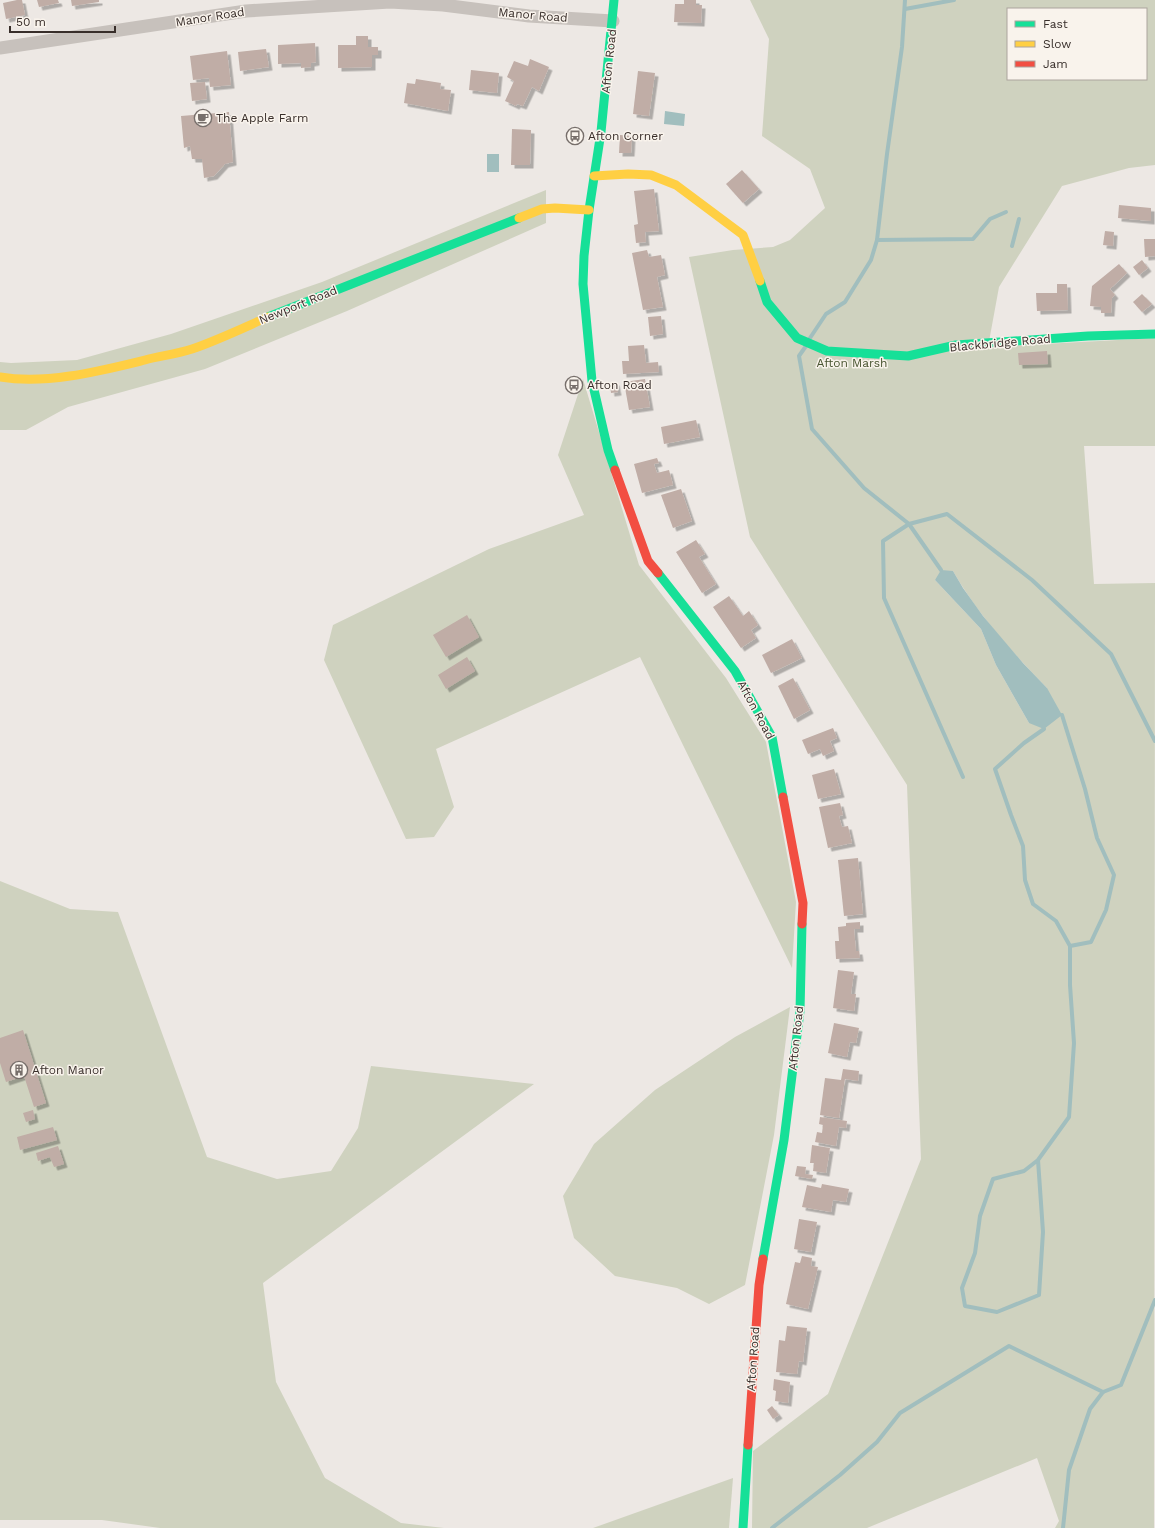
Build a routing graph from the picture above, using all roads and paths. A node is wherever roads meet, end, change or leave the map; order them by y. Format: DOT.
graph roads {
  1 [pos="614,0"];
  2 [pos="391,1"];
  3 [pos="440,2"];
  4 [pos="613,21"];
  5 [pos="0,48"];
  6 [pos="594,176"];
  7 [pos="589,210"];
  8 [pos="1155,334"];
  9 [pos="0,377"];
  10 [pos="743,1528"];
  1 -- 4 [label="main road, Afton Road"];
  2 -- 3 [label="street, Manor Road"];
  2 -- 5 [label="street, Manor Road"];
  3 -- 4 [label="street, Manor Road"];
  4 -- 6 [label="main road, Afton Road"];
  6 -- 7 [label="main road, Afton Road"];
  6 -- 8 [label="main road, Blackbridge Road"];
  7 -- 9 [label="main road, Newport Road"];
  7 -- 10 [label="main road, Afton Road"];
}
